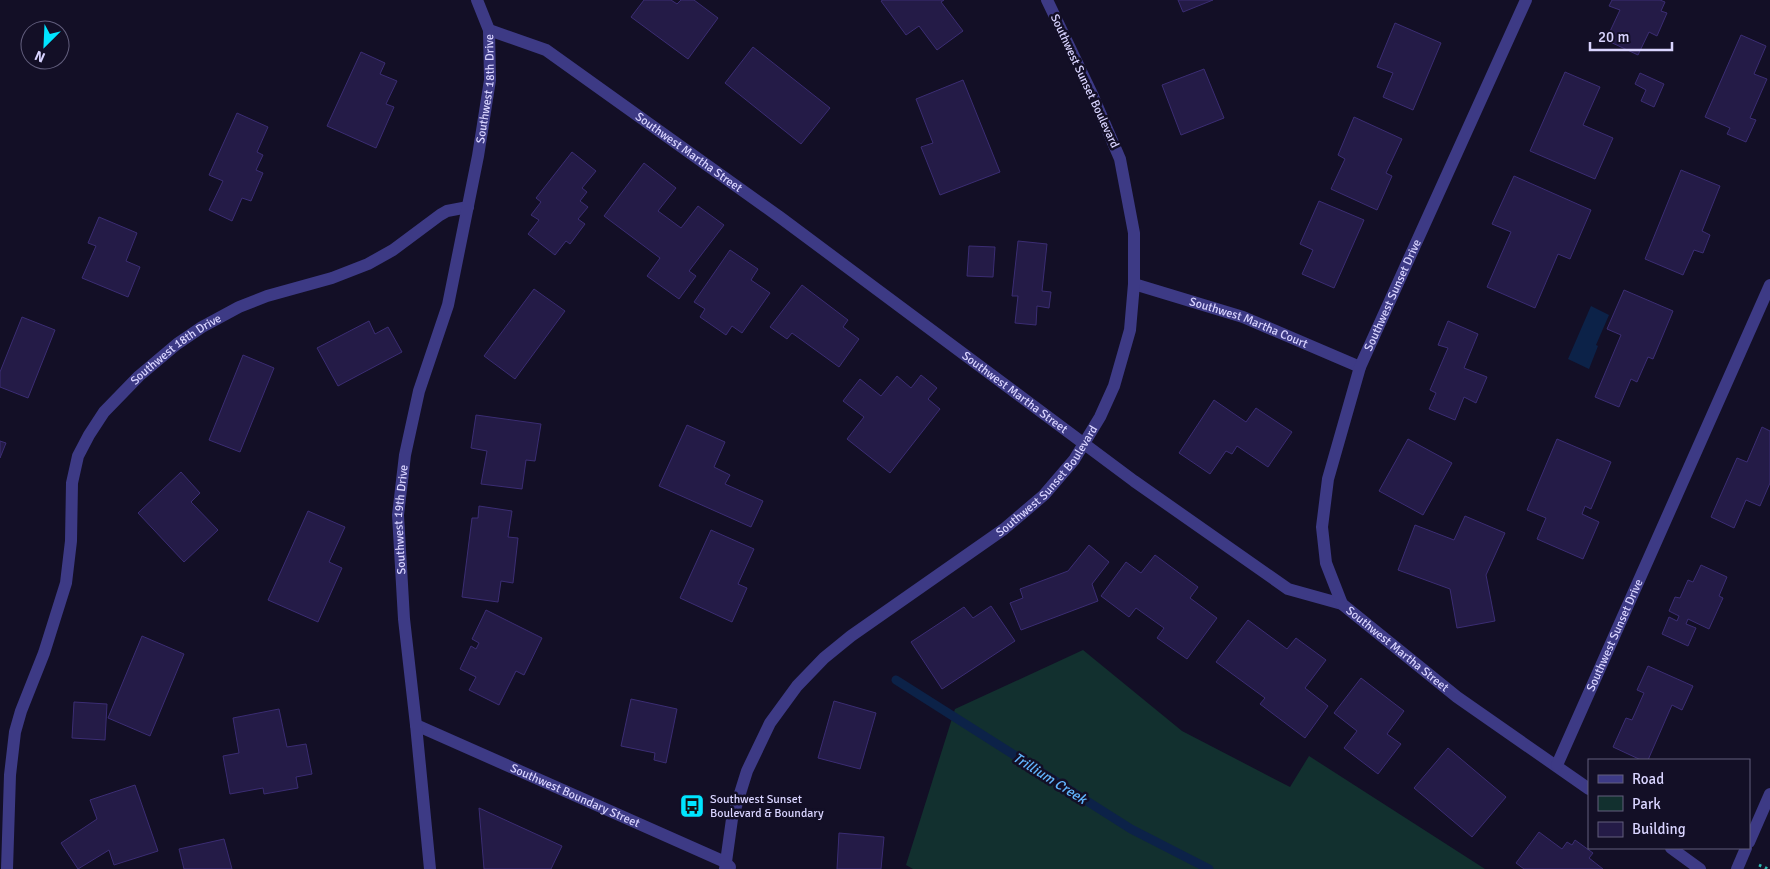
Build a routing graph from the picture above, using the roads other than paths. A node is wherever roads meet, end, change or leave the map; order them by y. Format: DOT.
graph roads {
  1 [pos="477,0"];
  2 [pos="1047,0"];
  3 [pos="1526,0"];
  4 [pos="489,30"];
  5 [pos="468,207"];
  6 [pos="1134,284"];
  7 [pos="1770,285"];
  8 [pos="1360,367"];
  9 [pos="1084,442"];
  10 [pos="1342,604"];
  11 [pos="416,725"];
  12 [pos="1557,765"];
  13 [pos="1588,787"];
  14 [pos="1770,794"];
  15 [pos="4,832"];
  16 [pos="1750,840"];
  17 [pos="1672,849"];
  18 [pos="1746,849"];
  19 [pos="728,867"];
  20 [pos="7,869"];
  21 [pos="430,869"];
  22 [pos="1700,869"];
  23 [pos="1737,869"];
  1 -- 4 [label="street, Southwest 18th Drive"];
  2 -- 6 [label="street, Southwest Sunset Boulevard"];
  3 -- 8 [label="street, Southwest Sunset Drive"];
  4 -- 5 [label="street, Southwest 18th Drive"];
  4 -- 9 [label="street, Southwest Martha Street"];
  5 -- 11 [label="street, Southwest 19th Drive"];
  5 -- 15 [label="street, Southwest 18th Drive"];
  6 -- 8 [label="street, Southwest Martha Court"];
  6 -- 9 [label="street, Southwest Sunset Boulevard"];
  7 -- 12 [label="street, Southwest Sunset Drive"];
  8 -- 10 [label="street, Southwest Sunset Drive"];
  9 -- 10 [label="street, Southwest Martha Street"];
  9 -- 19 [label="street, Southwest Sunset Boulevard"];
  10 -- 12 [label="street, Southwest Martha Street"];
  11 -- 19 [label="street, Southwest Boundary Street"];
  11 -- 21 [label="street, Southwest 19th Drive"];
  12 -- 13 [label="street, Southwest Martha Street"];
  14 -- 16 [label="street"];
  15 -- 20 [label="street, Southwest 18th Drive"];
  17 -- 22 [label="street"];
  18 -- 23 [label="street"];
}
